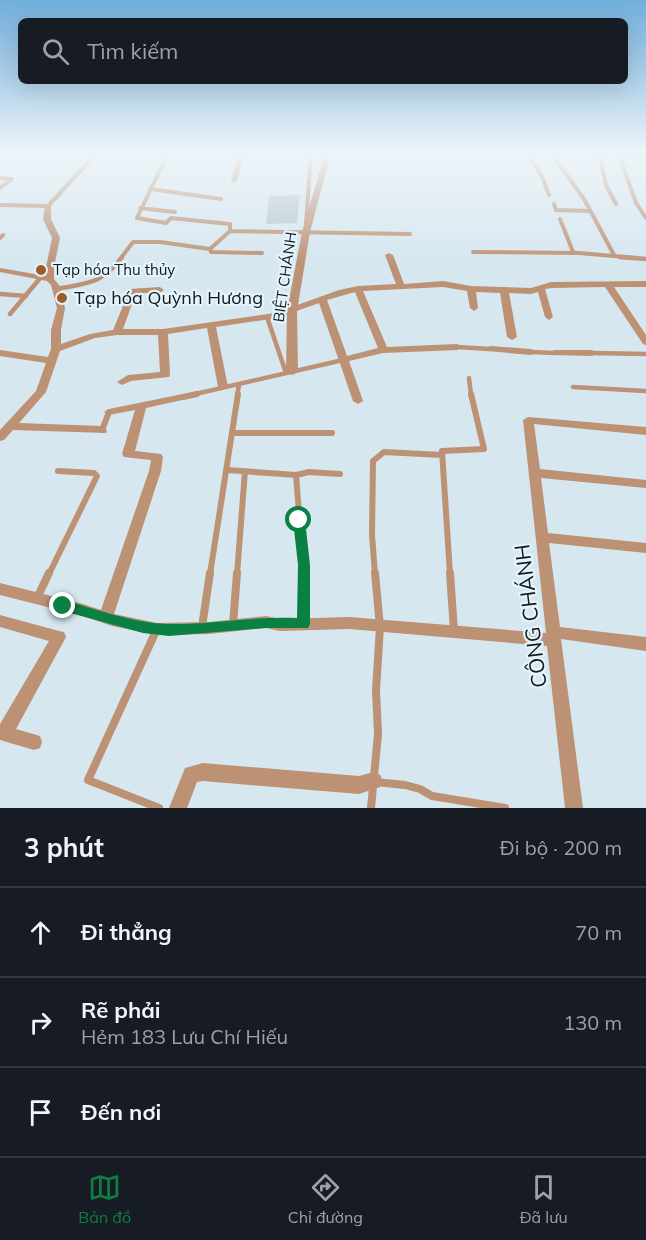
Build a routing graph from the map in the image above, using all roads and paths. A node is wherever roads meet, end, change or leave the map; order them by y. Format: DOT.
graph roads {
  1 [pos="62,191"];
  2 [pos="149,191"];
  3 [pos="162,191"];
  4 [pos="309,191"];
  5 [pos="317,191"];
  6 [pos="547,191"];
  7 [pos="576,191"];
  8 [pos="609,191"];
  9 [pos="632,191"];
  10 [pos="549,195"];
  11 [pos="221,199"];
  12 [pos="554,204"];
  13 [pos="616,204"];
  14 [pos="0,205"];
  15 [pos="48,206"];
  16 [pos="140,208"];
  17 [pos="590,211"];
  18 [pos="175,212"];
  19 [pos="646,218"];
  20 [pos="560,219"];
  21 [pos="230,231"];
  22 [pos="306,232"];
  23 [pos="410,234"];
  24 [pos="210,249"];
  25 [pos="473,252"];
  26 [pos="573,252"];
  27 [pos="262,253"];
  28 [pos="389,255"];
  29 [pos="614,255"];
  30 [pos="646,259"];
  31 [pos="0,270"];
  32 [pos="46,278"];
  33 [pos="646,284"];
  34 [pos="609,286"];
  35 [pos="400,287"];
  36 [pos="358,289"];
  37 [pos="471,289"];
  38 [pos="541,289"];
  39 [pos="57,290"];
  40 [pos="160,290"];
  41 [pos="504,291"];
  42 [pos="0,294"];
  43 [pos="26,296"];
  44 [pos="322,299"];
  45 [pos="474,308"];
  46 [pos="292,311"];
  47 [pos="10,314"];
  48 [pos="267,316"];
  49 [pos="549,317"];
  50 [pos="211,325"];
  51 [pos="117,332"];
  52 [pos="163,332"];
  53 [pos="512,337"];
  54 [pos="646,342"];
  55 [pos="457,347"];
  56 [pos="56,349"];
  57 [pos="490,349"];
  58 [pos="382,350"];
  59 [pos="531,352"];
  60 [pos="0,353"];
  61 [pos="555,353"];
  62 [pos="592,353"];
  63 [pos="646,354"];
  64 [pos="343,360"];
  65 [pos="52,361"];
  66 [pos="289,372"];
  67 [pos="469,378"];
  68 [pos="122,382"];
  69 [pos="239,385"];
  70 [pos="223,387"];
  71 [pos="573,387"];
  72 [pos="646,391"];
  73 [pos="183,397"];
  74 [pos="358,401"];
  75 [pos="141,408"];
  76 [pos="109,412"];
  77 [pos="11,426"];
  78 [pos="102,430"];
  79 [pos="646,431"];
  80 [pos="233,433"];
  81 [pos="332,433"];
  82 [pos="0,436"];
  83 [pos="442,455"];
  84 [pos="227,470"];
  85 [pos="58,471"];
  86 [pos="245,471"];
  87 [pos="534,473"];
  88 [pos="340,474"];
  89 [pos="296,475"];
  90 [pos="646,484"];
  91 [pos="543,537"];
  92 [pos="646,548"];
  93 [pos="0,589"];
  94 [pos="37,598"];
  95 [pos="106,618"];
  96 [pos="0,621"];
  97 [pos="303,624"];
  98 [pos="233,626"];
  99 [pos="380,627"];
  100 [pos="202,628"];
  101 [pos="157,629"];
  102 [pos="454,631"];
  103 [pos="554,636"];
  104 [pos="646,644"];
  105 [pos="2,733"];
  106 [pos="34,742"];
  107 [pos="374,781"];
  108 [pos="159,808"];
  109 [pos="178,808"];
  110 [pos="371,808"];
  111 [pos="505,808"];
  112 [pos="574,808"];
  1 -- 15 [label="street"];
  2 -- 16 [label="lane"];
  3 -- 11 [label="lane"];
  4 -- 22 [label="lane"];
  5 -- 22 [label="street, BIỆT CHÁNH"];
  6 -- 10 [label="lane"];
  7 -- 17 [label="lane"];
  8 -- 13 [label="lane"];
  9 -- 19 [label="lane"];
  12 -- 17 [label="lane"];
  14 -- 15 [label="lane"];
  15 -- 32 [label="street"];
  16 -- 18 [label="lane"];
  16 -- 21 [label="lane"];
  17 -- 29 [label="lane"];
  20 -- 26 [label="lane"];
  21 -- 22 [label="lane"];
  21 -- 24 [label="lane"];
  22 -- 23 [label="lane"];
  22 -- 46 [label="street, BIỆT CHÁNH"];
  24 -- 27 [label="lane"];
  24 -- 39 [label="lane"];
  25 -- 26 [label="lane"];
  26 -- 29 [label="lane"];
  28 -- 35 [label="street"];
  29 -- 30 [label="lane"];
  31 -- 32 [label="street"];
  32 -- 39 [label="street"];
  32 -- 43 [label="lane"];
  33 -- 34 [label="street"];
  34 -- 38 [label="street"];
  34 -- 54 [label="street"];
  35 -- 36 [label="street"];
  35 -- 37 [label="street"];
  36 -- 44 [label="street"];
  36 -- 58 [label="street"];
  37 -- 41 [label="street"];
  37 -- 45 [label="street"];
  38 -- 41 [label="street"];
  38 -- 49 [label="street"];
  39 -- 56 [label="street"];
  40 -- 51 [label="street"];
  41 -- 53 [label="street"];
  42 -- 43 [label="lane"];
  43 -- 47 [label="lane"];
  44 -- 46 [label="street"];
  44 -- 64 [label="street"];
  46 -- 48 [label="street"];
  46 -- 66 [label="street, BIỆT CHÁNH"];
  48 -- 50 [label="street"];
  48 -- 66 [label="lane"];
  50 -- 52 [label="street"];
  50 -- 70 [label="street"];
  51 -- 52 [label="street"];
  51 -- 56 [label="street"];
  52 -- 68 [label="street"];
  55 -- 57 [label="lane"];
  55 -- 58 [label="street"];
  56 -- 65 [label="street"];
  57 -- 59 [label="street"];
  58 -- 64 [label="street"];
  59 -- 61 [label="lane"];
  60 -- 65 [label="street"];
  61 -- 62 [label="street"];
  62 -- 63 [label="lane"];
  64 -- 66 [label="lane"];
  64 -- 74 [label="street"];
  65 -- 77 [label="street"];
  66 -- 69 [label="lane"];
  67 -- 83 [label="lane"];
  69 -- 70 [label="lane"];
  69 -- 80 [label="lane"];
  70 -- 73 [label="lane"];
  71 -- 72 [label="lane"];
  73 -- 75 [label="street"];
  75 -- 76 [label="street"];
  75 -- 95 [label="street"];
  76 -- 78 [label="lane"];
  77 -- 78 [label="street"];
  77 -- 82 [label="street"];
  79 -- 87 [label="street, CÔNG CHÁNH"];
  80 -- 81 [label="lane"];
  80 -- 84 [label="lane"];
  83 -- 99 [label="lane"];
  83 -- 102 [label="lane"];
  84 -- 86 [label="lane"];
  84 -- 100 [label="lane"];
  85 -- 94 [label="lane"];
  86 -- 89 [label="lane"];
  86 -- 98 [label="lane"];
  87 -- 90 [label="street"];
  87 -- 91 [label="street, CÔNG CHÁNH"];
  88 -- 89 [label="lane"];
  89 -- 97 [label="lane"];
  91 -- 92 [label="street"];
  91 -- 103 [label="street, CÔNG CHÁNH"];
  93 -- 94 [label="street"];
  94 -- 95 [label="street"];
  95 -- 101 [label="street"];
  96 -- 105 [label="street"];
  97 -- 98 [label="street"];
  97 -- 99 [label="street"];
  98 -- 100 [label="street"];
  99 -- 102 [label="street"];
  99 -- 107 [label="lane"];
  100 -- 101 [label="street"];
  101 -- 108 [label="lane"];
  102 -- 103 [label="street"];
  103 -- 104 [label="street"];
  103 -- 112 [label="street, CÔNG CHÁNH"];
  105 -- 106 [label="street"];
  107 -- 109 [label="street"];
  107 -- 110 [label="lane"];
  107 -- 111 [label="lane"];
}
